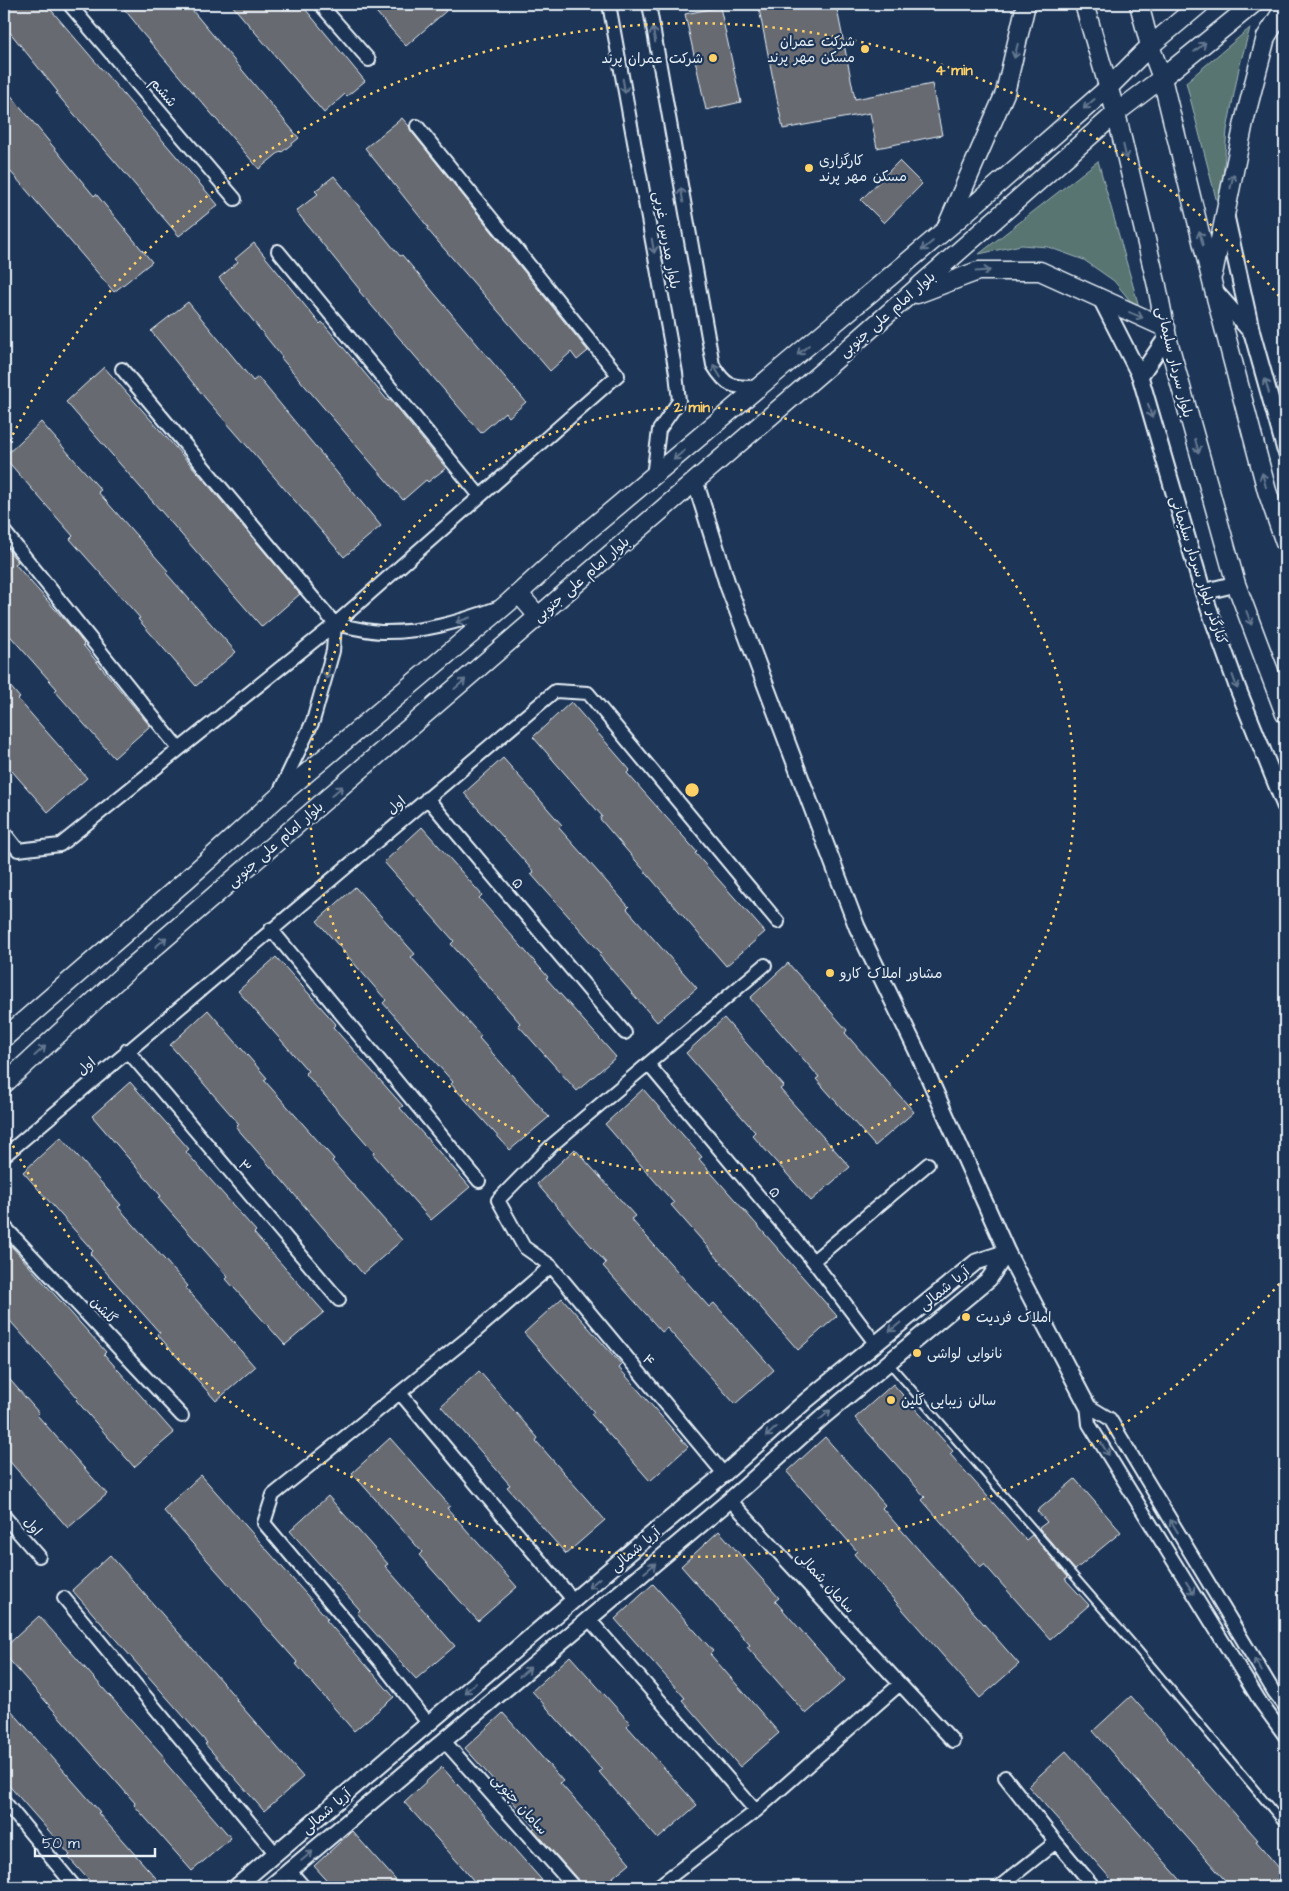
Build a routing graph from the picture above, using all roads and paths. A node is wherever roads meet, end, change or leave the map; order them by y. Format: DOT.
graph roads {
  1 [pos="69,4"];
  2 [pos="320,4"];
  3 [pos="610,4"];
  4 [pos="648,4"];
  5 [pos="1026,4"];
  6 [pos="1084,4"];
  7 [pos="1139,4"];
  8 [pos="1200,4"];
  9 [pos="1253,4"];
  10 [pos="1285,7"];
  11 [pos="1150,46"];
  12 [pos="369,60"];
  13 [pos="1162,78"];
  14 [pos="1108,88"];
  15 [pos="1116,113"];
  16 [pos="417,126"];
  17 [pos="235,199"];
  18 [pos="1225,213"];
  19 [pos="945,231"];
  20 [pos="278,251"];
  21 [pos="1213,285"];
  22 [pos="905,299"];
  23 [pos="1101,299"];
  24 [pos="1166,332"];
  25 [pos="1252,333"];
  26 [pos="122,369"];
  27 [pos="1140,376"];
  28 [pos="759,387"];
  29 [pos="1285,450"];
  30 [pos="653,476"];
  31 [pos="695,481"];
  32 [pos="480,496"];
  33 [pos="4,531"];
  34 [pos="1285,543"];
  35 [pos="1236,584"];
  36 [pos="1203,592"];
  37 [pos="514,598"];
  38 [pos="538,616"];
  39 [pos="335,624"];
  40 [pos="1285,714"];
  41 [pos="179,749"];
  42 [pos="277,798"];
  43 [pos="427,798"];
  44 [pos="1285,806"];
  45 [pos="4,832"];
  46 [pos="778,922"];
  47 [pos="271,930"];
  48 [pos="766,964"];
  49 [pos="625,1033"];
  50 [pos="4,1038"];
  51 [pos="127,1050"];
  52 [pos="648,1064"];
  53 [pos="4,1084"];
  54 [pos="4,1156"];
  55 [pos="928,1164"];
  56 [pos="479,1181"];
  57 [pos="4,1226"];
  58 [pos="1007,1252"];
  59 [pos="813,1261"];
  60 [pos="551,1266"];
  61 [pos="340,1300"];
  62 [pos="875,1343"];
  63 [pos="889,1362"];
  64 [pos="400,1393"];
  65 [pos="1087,1405"];
  66 [pos="182,1416"];
  67 [pos="724,1474"];
  68 [pos="730,1500"];
  69 [pos="4,1516"];
  70 [pos="39,1556"];
  71 [pos="64,1598"];
  72 [pos="574,1601"];
  73 [pos="589,1619"];
  74 [pos="900,1684"];
  75 [pos="1285,1706"];
  76 [pos="428,1723"];
  77 [pos="1285,1736"];
  78 [pos="444,1741"];
  79 [pos="952,1741"];
  80 [pos="1005,1777"];
  81 [pos="4,1801"];
  82 [pos="756,1811"];
  83 [pos="1285,1825"];
  84 [pos="1056,1842"];
  85 [pos="276,1854"];
  86 [pos="290,1870"];
  87 [pos="75,1887"];
  88 [pos="236,1887"];
  89 [pos="270,1887"];
  90 [pos="304,1887"];
  91 [pos="574,1887"];
  92 [pos="656,1887"];
  93 [pos="999,1887"];
  94 [pos="1094,1887"];
  1 -- 17 [label="street, ششم"];
  2 -- 12 [label="street"];
  3 -- 30 [label="street, بلوار مدرس غربی, one-way"];
  28 -- 4 [label="street, بلوار مدرس غربی, one-way"];
  5 -- 19 [label="main road, one-way"];
  6 -- 14 [label="main road, بلوار سردار سلیمانی"];
  7 -- 11 [label="main road"];
  8 -- 11 [label="main road, بلوار امام علی جنوبی"];
  13 -- 9 [label="main road, بلوار امام علی جنوبی, one-way"];
  18 -- 10 [label="main road, one-way"];
  11 -- 13 [label="main road"];
  11 -- 14 [label="main road, بلوار امام علی جنوبی"];
  13 -- 15 [label="main road, بلوار امام علی جنوبی"];
  21 -- 13 [label="main road, one-way"];
  14 -- 15 [label="main road, بلوار سردار سلیمانی"];
  14 -- 19 [label="main road, بلوار امام علی جنوبی, one-way"];
  15 -- 22 [label="main road, بلوار امام علی جنوبی"];
  15 -- 24 [label="main road, بلوار سردار سلیمانی, one-way"];
  16 -- 32 [label="street"];
  18 -- 21 [label="main road"];
  18 -- 25 [label="street"];
  19 -- 28 [label="main road, بلوار امام علی جنوبی, one-way"];
  20 -- 32 [label="street"];
  21 -- 25 [label="street"];
  34 -- 21 [label="main road, one-way"];
  22 -- 23 [label="main road, one-way"];
  22 -- 31 [label="main road, بلوار امام علی جنوبی"];
  23 -- 24 [label="main road, one-way"];
  23 -- 27 [label="street, کنارگذر بلوار سردار سلیمانی"];
  24 -- 27 [label="street"];
  24 -- 35 [label="main road, بلوار سردار سلیمانی, one-way"];
  29 -- 25 [label="street, one-way"];
  26 -- 39 [label="street"];
  27 -- 36 [label="street, کنارگذر بلوار سردار سلیمانی, one-way"];
  28 -- 30 [label="main road, بلوار امام علی جنوبی, one-way"];
  30 -- 37 [label="main road, بلوار امام علی جنوبی"];
  31 -- 38 [label="main road, بلوار امام علی جنوبی"];
  31 -- 58 [label="street"];
  32 -- 39 [label="street"];
  33 -- 41 [label="street"];
  35 -- 36 [label="street"];
  35 -- 40 [label="main road, بلوار سردار سلیمانی, one-way"];
  36 -- 44 [label="street, کنارگذر بلوار سردار سلیمانی, one-way"];
  37 -- 38 [label="main road"];
  37 -- 39 [label="street, one-way"];
  37 -- 42 [label="main road, بلوار امام علی جنوبی"];
  53 -- 38 [label="main road, بلوار امام علی جنوبی, one-way"];
  39 -- 41 [label="street"];
  39 -- 42 [label="street, one-way"];
  41 -- 45 [label="street"];
  42 -- 50 [label="main road, بلوار امام علی جنوبی"];
  43 -- 46 [label="street, اول"];
  43 -- 47 [label="street, اول"];
  43 -- 49 [label="street, ۵"];
  47 -- 51 [label="street, اول"];
  47 -- 56 [label="street"];
  48 -- 52 [label="street"];
  51 -- 54 [label="street, اول"];
  51 -- 61 [label="street, ۳"];
  52 -- 59 [label="street, ۵"];
  52 -- 60 [label="street, ۴"];
  55 -- 59 [label="street"];
  57 -- 66 [label="street, گلشن"];
  58 -- 62 [label="street, آریا شمالی, one-way"];
  58 -- 63 [label="street, آریا شمالی"];
  58 -- 65 [label="street"];
  59 -- 62 [label="street, ۵"];
  60 -- 64 [label="street"];
  60 -- 67 [label="street, ۴"];
  62 -- 67 [label="street, آریا شمالی, one-way"];
  68 -- 63 [label="street, آریا شمالی, one-way"];
  63 -- 83 [label="lane"];
  64 -- 72 [label="street"];
  64 -- 76 [label="street"];
  75 -- 65 [label="street, one-way"];
  65 -- 77 [label="street, one-way"];
  67 -- 72 [label="street, آریا شمالی, one-way"];
  73 -- 68 [label="street, آریا شمالی, one-way"];
  68 -- 74 [label="street, سامان شمالی"];
  69 -- 70 [label="street, اول"];
  71 -- 85 [label="street"];
  72 -- 76 [label="street, آریا شمالی, one-way"];
  78 -- 73 [label="street, آریا شمالی, one-way"];
  73 -- 82 [label="street"];
  74 -- 79 [label="street, سامان شمالی"];
  74 -- 82 [label="street"];
  76 -- 78 [label="street"];
  76 -- 85 [label="street, آریا شمالی"];
  86 -- 78 [label="street, آریا شمالی, one-way"];
  78 -- 91 [label="street, سامان جنوبی"];
  80 -- 84 [label="street"];
  81 -- 87 [label="street"];
  82 -- 92 [label="street"];
  84 -- 93 [label="street"];
  84 -- 94 [label="street"];
  85 -- 88 [label="street, آریا شمالی"];
  86 -- 89 [label="street, آریا شمالی"];
  86 -- 90 [label="street"];
}
